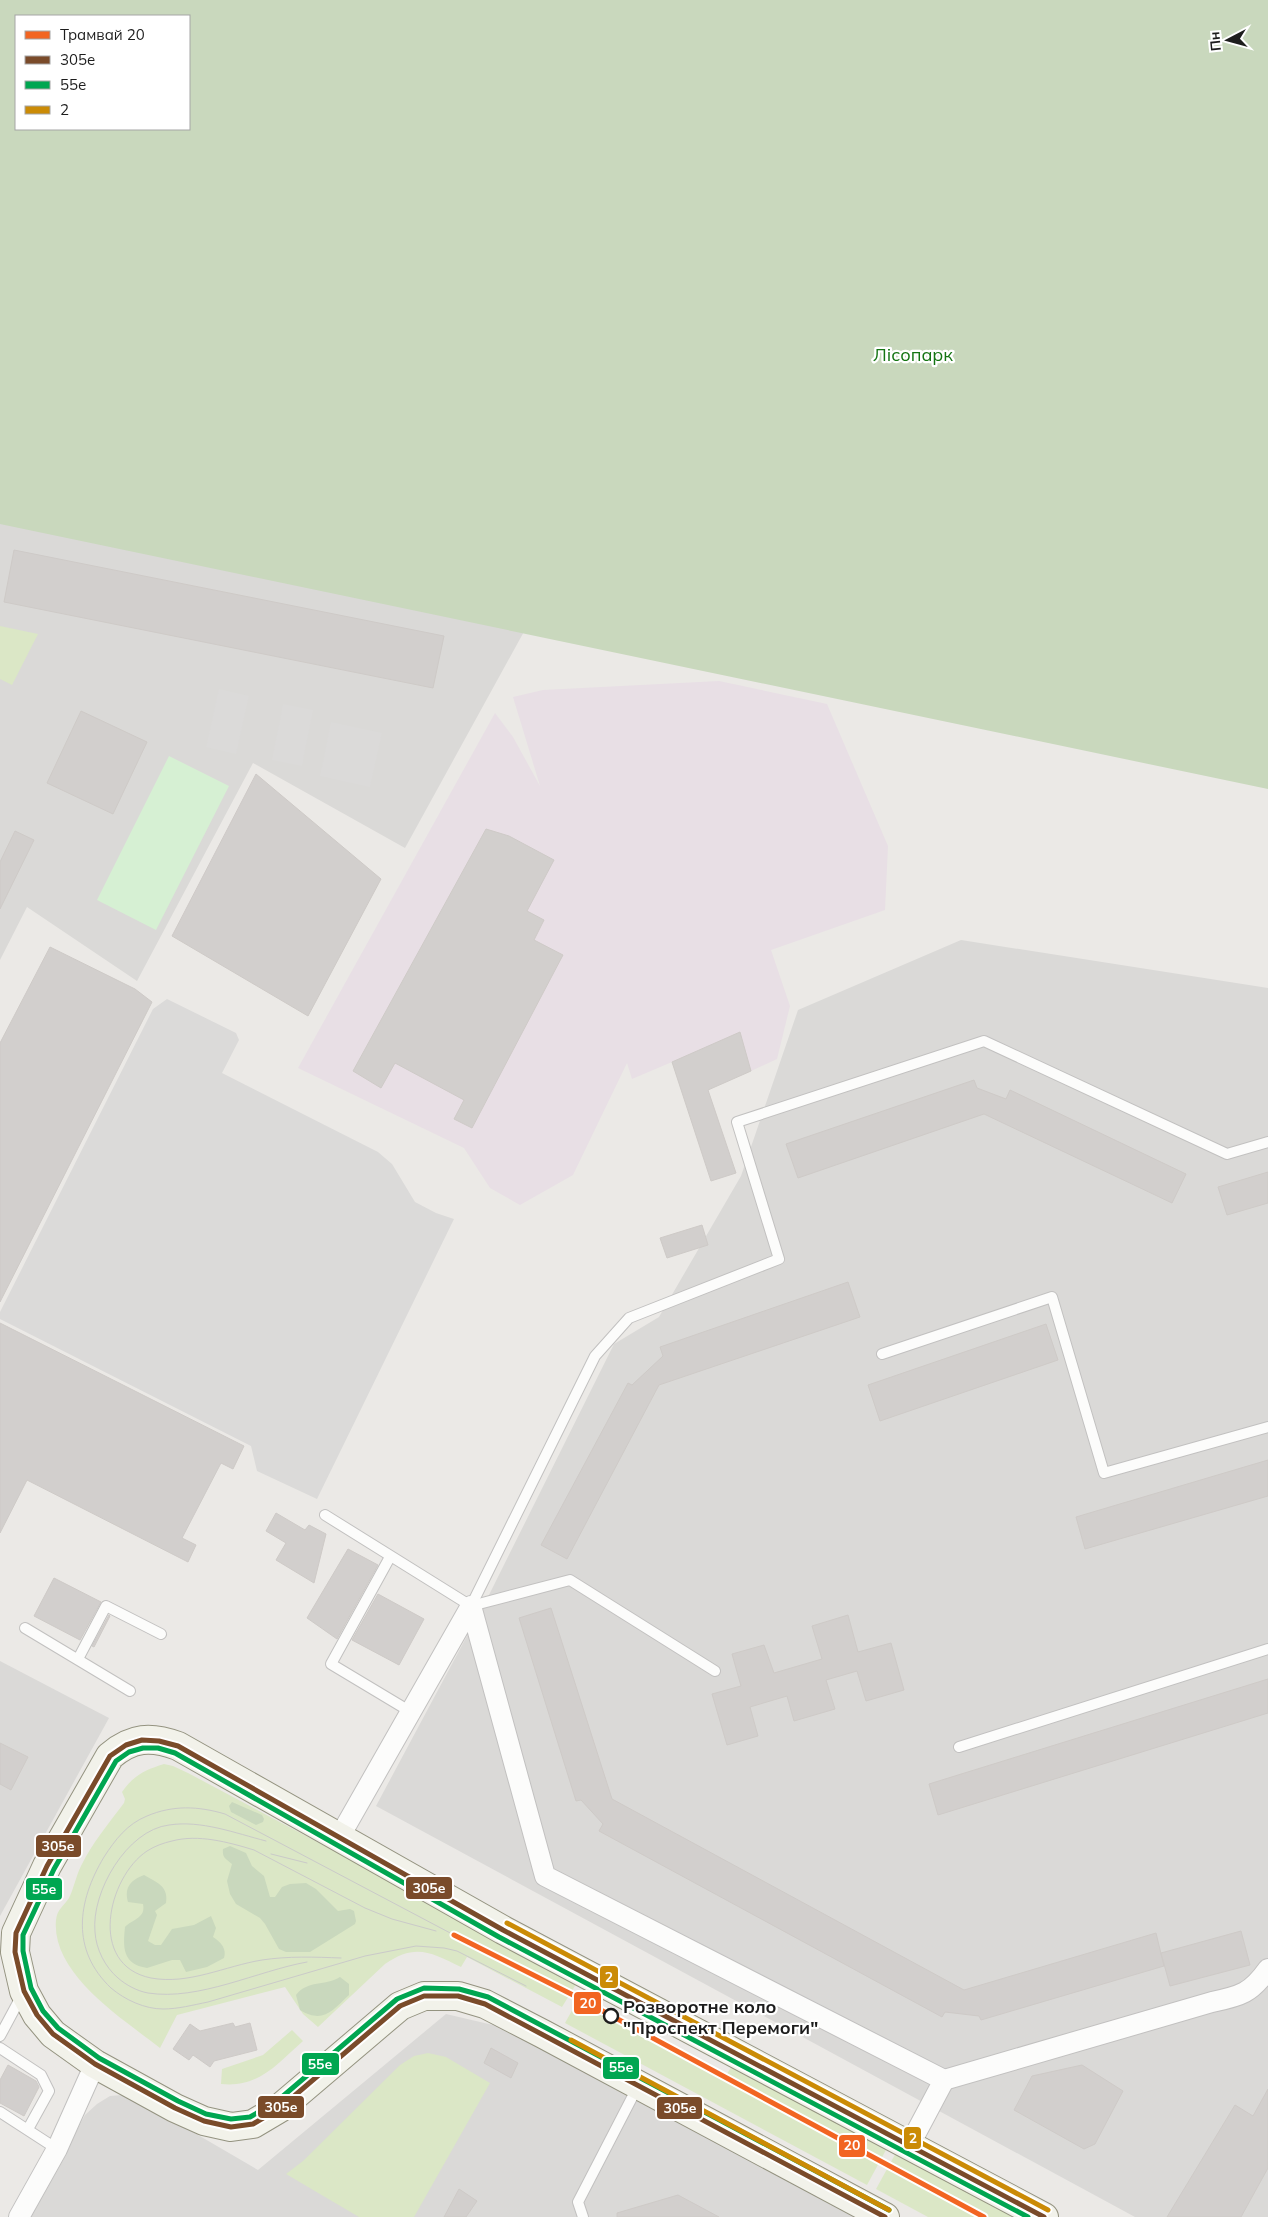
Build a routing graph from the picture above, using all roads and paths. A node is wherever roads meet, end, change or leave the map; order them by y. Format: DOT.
graph roads {
  1 [pos="1268,1142"];
  2 [pos="882,1354"];
  3 [pos="1268,1427"];
  4 [pos="325,1515"];
  5 [pos="390,1556"];
  6 [pos="471,1606"];
  7 [pos="25,1628"];
  8 [pos="160,1634"];
  9 [pos="1268,1649"];
  10 [pos="78,1659"];
  11 [pos="716,1671"];
  12 [pos="130,1691"];
  13 [pos="411,1712"];
  14 [pos="958,1747"];
  15 [pos="340,1836"];
  16 [pos="1268,1969"];
  17 [pos="24,1991"];
  18 [pos="0,2036"];
  19 [pos="0,2048"];
  20 [pos="96,2064"];
  21 [pos="944,2080"];
  22 [pos="638,2085"];
  23 [pos="0,2112"];
  24 [pos="28,2129"];
  25 [pos="909,2146"];
  26 [pos="57,2149"];
  27 [pos="19,2217"];
  28 [pos="583,2217"];
  29 [pos="885,2217"];
  30 [pos="1044,2217"];
  1 -- 6 [label="lane"];
  2 -- 3 [label="lane"];
  4 -- 5 [label="lane"];
  5 -- 6 [label="lane"];
  5 -- 13 [label="lane"];
  6 -- 11 [label="lane"];
  6 -- 13 [label="street"];
  6 -- 21 [label="street"];
  7 -- 10 [label="lane"];
  8 -- 10 [label="lane"];
  9 -- 14 [label="lane"];
  10 -- 12 [label="lane"];
  13 -- 15 [label="street"];
  15 -- 17 [label="main road"];
  15 -- 25 [label="main road"];
  16 -- 21 [label="street"];
  17 -- 18 [label="lane"];
  17 -- 20 [label="main road"];
  19 -- 24 [label="lane"];
  20 -- 22 [label="main road"];
  20 -- 26 [label="street"];
  21 -- 25 [label="street"];
  22 -- 28 [label="lane"];
  22 -- 29 [label="main road"];
  23 -- 24 [label="lane"];
  24 -- 26 [label="lane"];
  25 -- 30 [label="main road"];
  26 -- 27 [label="street"];
}
